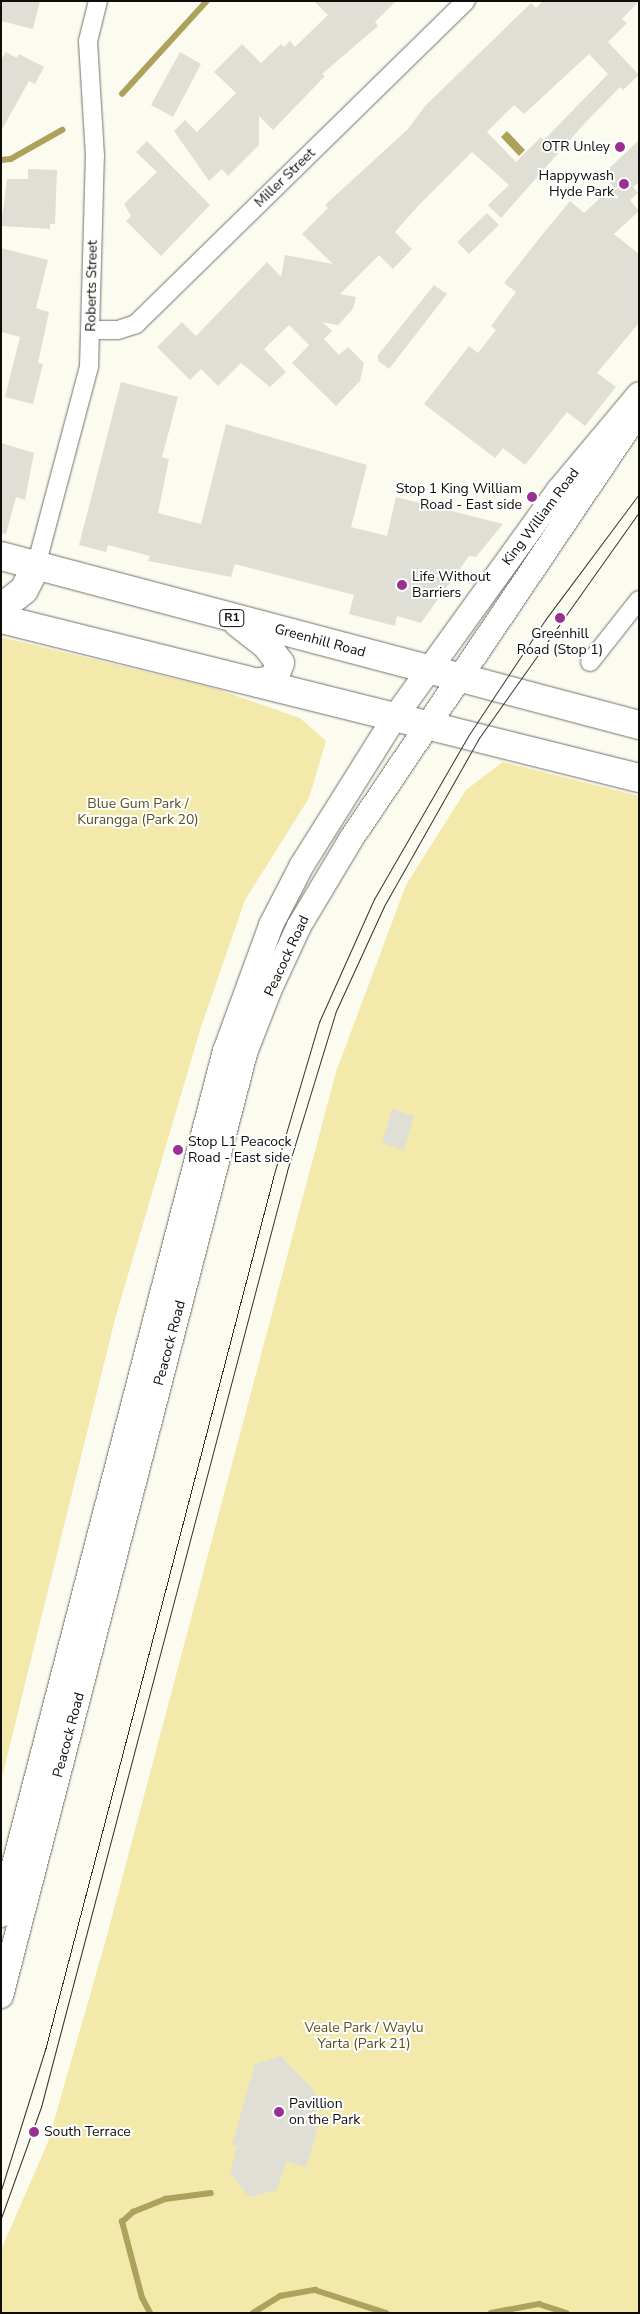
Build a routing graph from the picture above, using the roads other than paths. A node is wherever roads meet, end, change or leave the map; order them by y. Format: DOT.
graph roads {
  1 [pos="98,1"];
  2 [pos="466,1"];
  3 [pos="92,330"];
  4 [pos="639,394"];
  5 [pos="639,412"];
  6 [pos="1,556"];
  7 [pos="36,566"];
  8 [pos="639,600"];
  9 [pos="1,608"];
  10 [pos="231,617"];
  11 [pos="1,619"];
  12 [pos="590,662"];
  13 [pos="428,670"];
  14 [pos="459,678"];
  15 [pos="257,683"];
  16 [pos="395,718"];
  17 [pos="639,725"];
  18 [pos="426,726"];
  19 [pos="639,778"];
  20 [pos="44,1790"];
  21 [pos="1,1915"];
  22 [pos="1,1996"];
  1 -- 3 [label="street, Roberts Street"];
  2 -- 3 [label="street, Miller Street"];
  3 -- 7 [label="street, Roberts Street"];
  4 -- 13 [label="main road, King William Road"];
  5 -- 14 [label="main road, King William Road"];
  6 -- 7 [label="highway, Greenhill Road / R1"];
  7 -- 9 [label="highway"];
  7 -- 10 [label="highway, Greenhill Road / R1"];
  8 -- 12 [label="street"];
  10 -- 13 [label="highway, Greenhill Road / R1"];
  10 -- 15 [label="highway"];
  11 -- 15 [label="highway"];
  13 -- 14 [label="highway, Greenhill Road / R1"];
  13 -- 16 [label="main road, King William Road"];
  14 -- 17 [label="highway, Greenhill Road / R1"];
  14 -- 18 [label="main road, King William Road"];
  15 -- 16 [label="highway"];
  16 -- 18 [label="highway"];
  16 -- 20 [label="main road, Peacock Road"];
  18 -- 19 [label="highway"];
  18 -- 20 [label="main road, Peacock Road"];
  20 -- 21 [label="main road, Peacock Road"];
  20 -- 22 [label="main road, Peacock Road"];
}
